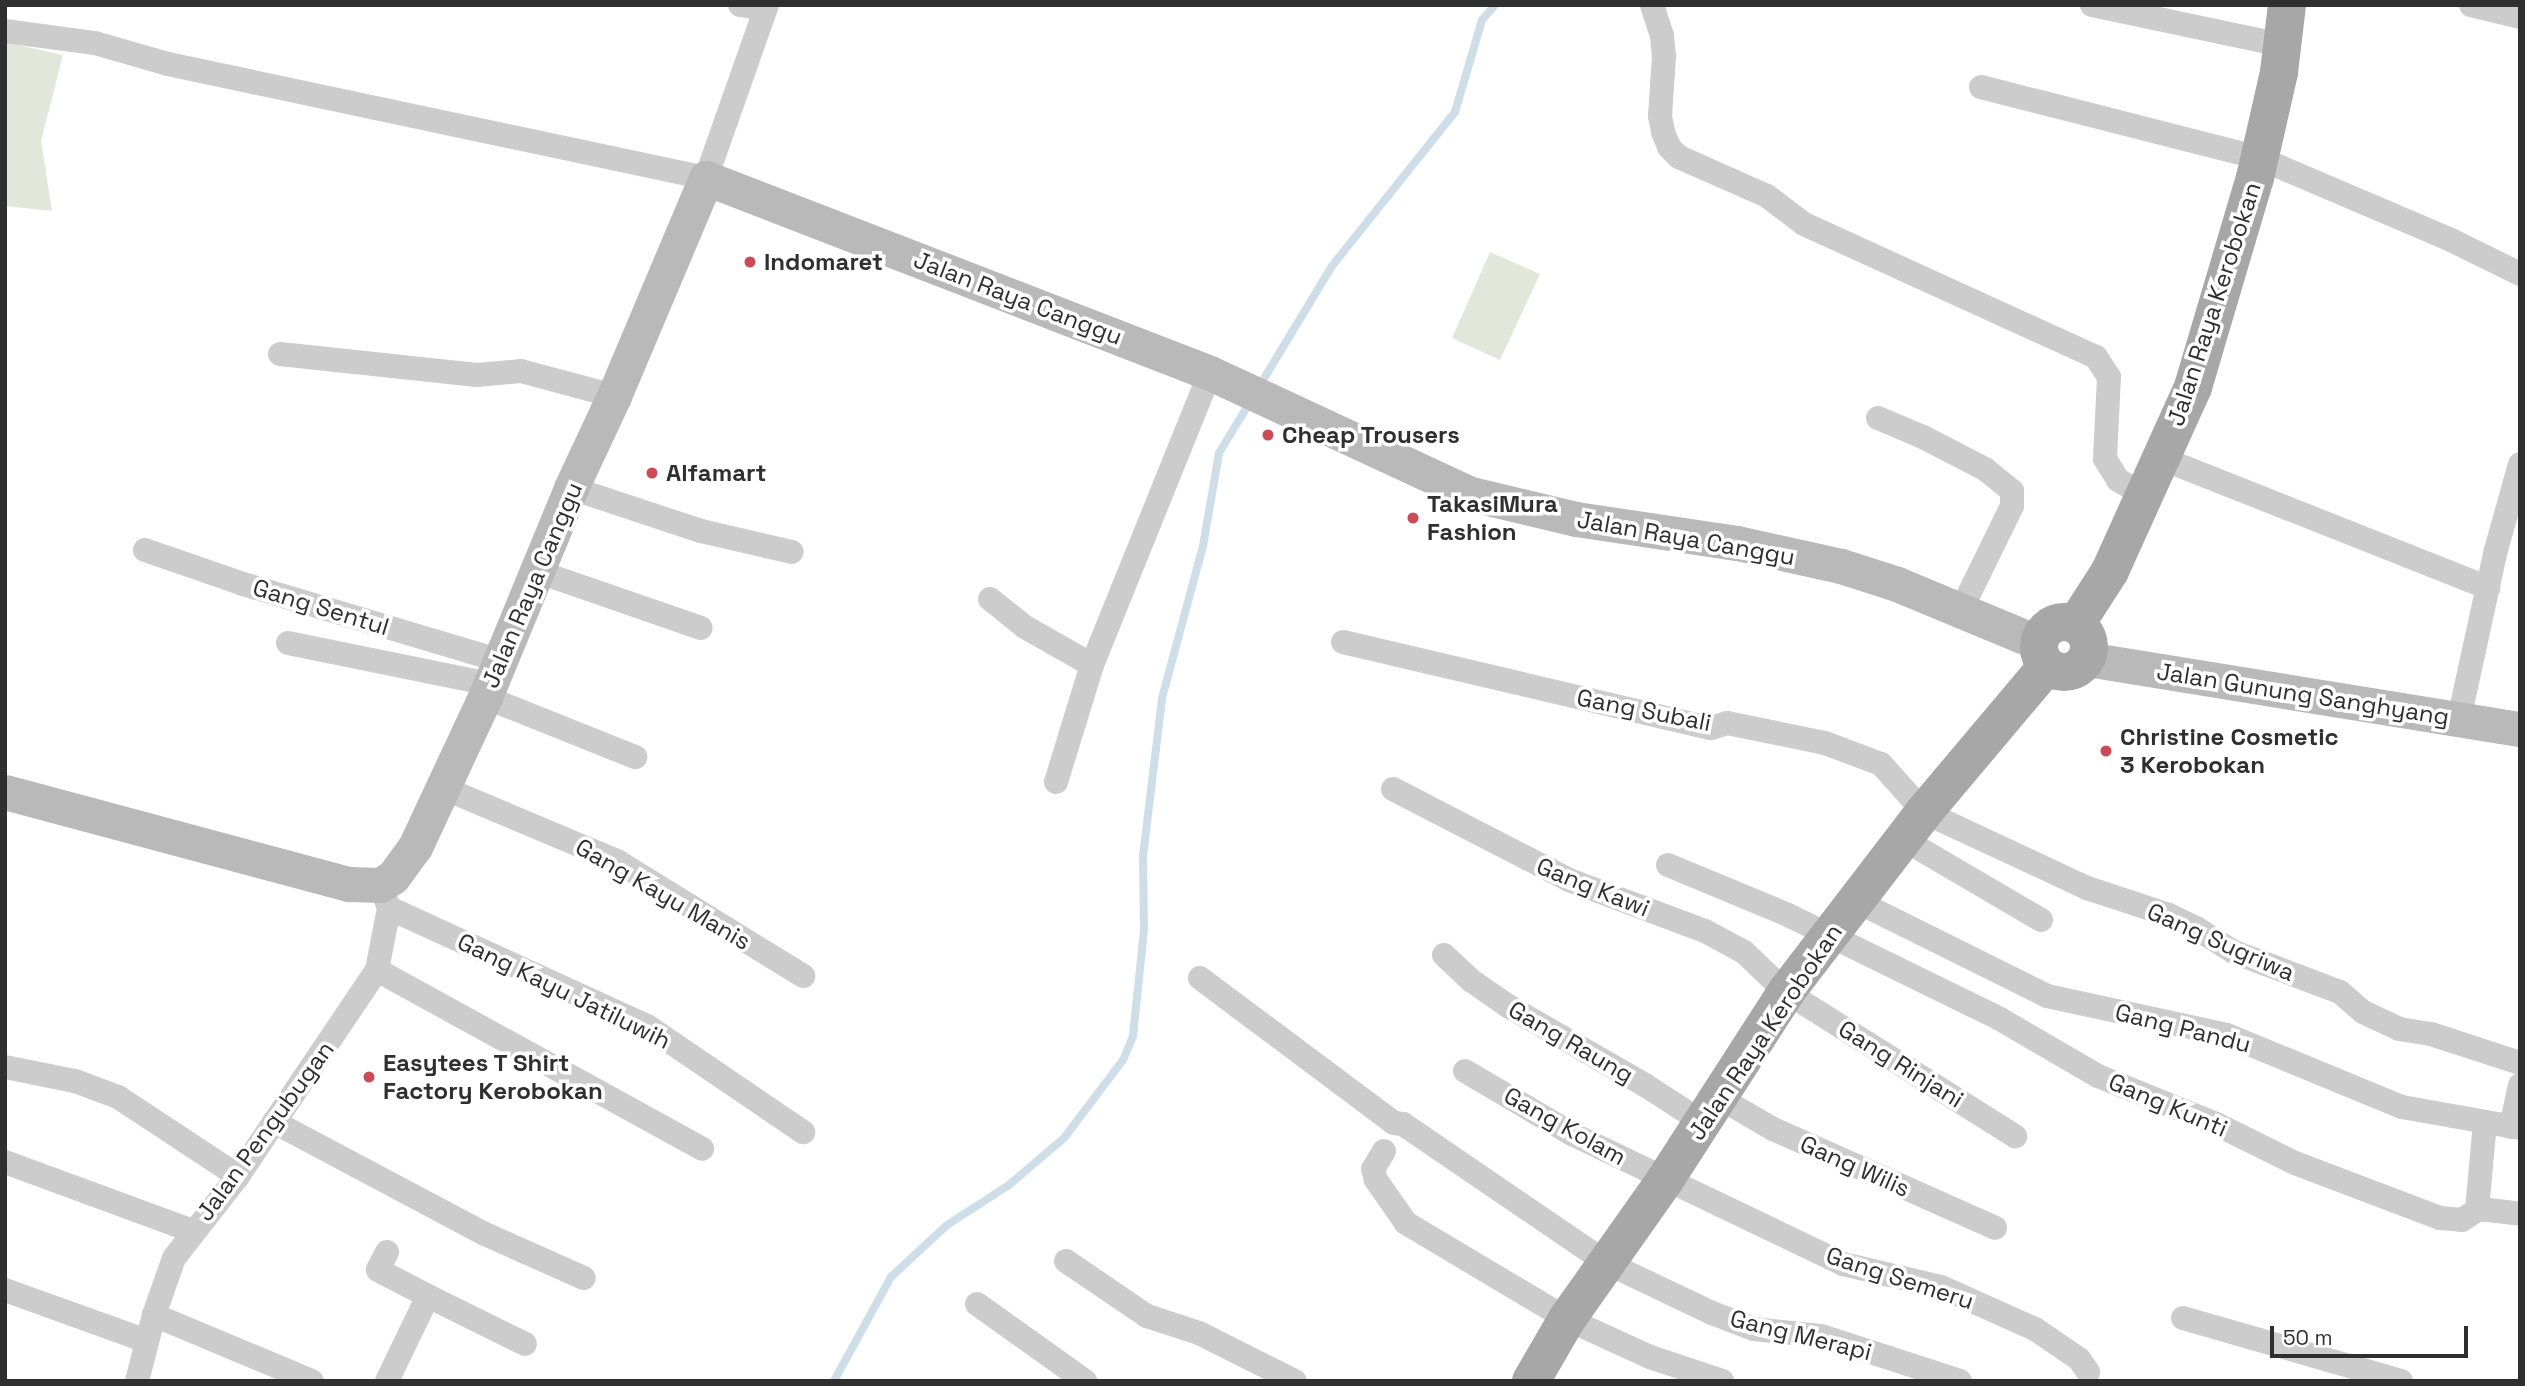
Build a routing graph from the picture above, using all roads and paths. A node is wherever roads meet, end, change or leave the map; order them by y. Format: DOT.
graph roads {
  1 [pos="740,5"];
  2 [pos="1652,5"];
  3 [pos="2092,5"];
  4 [pos="2287,5"];
  5 [pos="2471,5"];
  6 [pos="766,7"];
  7 [pos="2520,17"];
  8 [pos="5,32"];
  9 [pos="2282,44"];
  10 [pos="1981,87"];
  11 [pos="2259,158"];
  12 [pos="706,178"];
  13 [pos="2520,274"];
  14 [pos="280,354"];
  15 [pos="1210,373"];
  16 [pos="614,396"];
  17 [pos="1878,418"];
  18 [pos="2163,458"];
  19 [pos="2520,464"];
  20 [pos="571,488"];
  21 [pos="2146,496"];
  22 [pos="2512,521"];
  23 [pos="145,550"];
  24 [pos="792,552"];
  25 [pos="538,572"];
  26 [pos="2488,588"];
  27 [pos="990,599"];
  28 [pos="1961,610"];
  29 [pos="701,628"];
  30 [pos="1343,642"];
  31 [pos="2082,642"];
  32 [pos="288,643"];
  33 [pos="2043,654"];
  34 [pos="1093,665"];
  35 [pos="491,680"];
  36 [pos="2459,719"];
  37 [pos="2520,729"];
  38 [pos="635,757"];
  39 [pos="1056,782"];
  40 [pos="441,787"];
  41 [pos="1393,789"];
  42 [pos="5,792"];
  43 [pos="1913,826"];
  44 [pos="1668,865"];
  45 [pos="384,897"];
  46 [pos="1856,901"];
  47 [pos="2040,920"];
  48 [pos="1829,937"];
  49 [pos="1444,955"];
  50 [pos="377,970"];
  51 [pos="803,976"];
  52 [pos="1200,978"];
  53 [pos="1786,992"];
  54 [pos="2520,1063"];
  55 [pos="5,1067"];
  56 [pos="1465,1071"];
  57 [pos="2520,1085"];
  58 [pos="1710,1110"];
  59 [pos="274,1122"];
  60 [pos="2485,1122"];
  61 [pos="2516,1127"];
  62 [pos="803,1132"];
  63 [pos="2015,1136"];
  64 [pos="702,1149"];
  65 [pos="1384,1151"];
  66 [pos="5,1162"];
  67 [pos="239,1176"];
  68 [pos="1665,1180"];
  69 [pos="2477,1210"];
  70 [pos="2520,1214"];
  71 [pos="1995,1228"];
  72 [pos="193,1230"];
  73 [pos="387,1252"];
  74 [pos="1066,1261"];
  75 [pos="1607,1263"];
  76 [pos="584,1278"];
  77 [pos="5,1290"];
  78 [pos="428,1296"];
  79 [pos="977,1304"];
  80 [pos="153,1315"];
  81 [pos="2183,1318"];
  82 [pos="1567,1319"];
  83 [pos="146,1341"];
  84 [pos="525,1344"];
  85 [pos="2088,1372"];
  86 [pos="1539,1378"];
  87 [pos="137,1381"];
  88 [pos="312,1381"];
  89 [pos="387,1381"];
  90 [pos="1085,1381"];
  91 [pos="1296,1381"];
  92 [pos="1722,1381"];
  93 [pos="1960,1381"];
  94 [pos="2401,1381"];
  1 -- 6 [label="street"];
  2 -- 21 [label="street"];
  3 -- 9 [label="street"];
  4 -- 9 [label="main road, Jalan Raya Kerobokan"];
  5 -- 7 [label="street"];
  6 -- 12 [label="street"];
  8 -- 12 [label="street"];
  9 -- 11 [label="main road, Jalan Raya Kerobokan"];
  10 -- 11 [label="street"];
  11 -- 13 [label="street"];
  11 -- 18 [label="main road, Jalan Raya Kerobokan"];
  12 -- 15 [label="main road, Jalan Raya Canggu"];
  12 -- 16 [label="main road, Jalan Raya Canggu"];
  14 -- 16 [label="street"];
  15 -- 28 [label="main road, Jalan Raya Canggu"];
  15 -- 34 [label="street"];
  16 -- 20 [label="main road, Jalan Raya Canggu"];
  17 -- 28 [label="street"];
  18 -- 21 [label="main road, Jalan Raya Kerobokan"];
  18 -- 26 [label="street"];
  19 -- 22 [label="street"];
  20 -- 24 [label="street"];
  20 -- 25 [label="main road, Jalan Raya Canggu"];
  21 -- 31 [label="main road, Jalan Raya Kerobokan"];
  22 -- 26 [label="street"];
  23 -- 35 [label="street, Gang Sentul"];
  25 -- 29 [label="street"];
  25 -- 35 [label="main road, Jalan Raya Canggu"];
  26 -- 36 [label="street"];
  27 -- 34 [label="street"];
  28 -- 33 [label="main road, Jalan Raya Canggu"];
  30 -- 43 [label="street, Gang Subali"];
  31 -- 33 [label="main road"];
  31 -- 36 [label="main road, Jalan Gunung Sanghyang"];
  32 -- 35 [label="street"];
  33 -- 43 [label="main road, Jalan Raya Kerobokan"];
  34 -- 39 [label="street"];
  35 -- 38 [label="street"];
  35 -- 40 [label="main road, Jalan Raya Canggu"];
  36 -- 37 [label="main road, Jalan Gunung Sanghyang"];
  40 -- 45 [label="main road, Jalan Raya Canggu"];
  40 -- 51 [label="street, Gang Kayu Manis"];
  41 -- 53 [label="street, Gang Kawi"];
  42 -- 45 [label="main road"];
  43 -- 46 [label="main road, Jalan Raya Kerobokan"];
  43 -- 47 [label="street"];
  43 -- 54 [label="street, Gang Sugriwa"];
  44 -- 48 [label="street, Gang Kunti"];
  45 -- 50 [label="street, Jalan Pengubugan"];
  45 -- 62 [label="street, Gang Kayu Jatiluwih"];
  46 -- 48 [label="main road, Jalan Raya Kerobokan"];
  46 -- 60 [label="street, Gang Pandu"];
  48 -- 53 [label="main road, Jalan Raya Kerobokan"];
  48 -- 69 [label="street, Gang Kunti"];
  49 -- 58 [label="street, Gang Raung"];
  50 -- 59 [label="street, Jalan Pengubugan"];
  50 -- 64 [label="street"];
  52 -- 75 [label="street, Gang Merapi"];
  53 -- 58 [label="main road, Jalan Raya Kerobokan"];
  53 -- 63 [label="street, Gang Rinjani"];
  55 -- 67 [label="street"];
  56 -- 68 [label="street, Gang Kolam"];
  57 -- 61 [label="street"];
  58 -- 68 [label="main road, Jalan Raya Kerobokan"];
  58 -- 71 [label="street, Gang Wilis"];
  59 -- 67 [label="street, Jalan Pengubugan"];
  59 -- 76 [label="street"];
  60 -- 61 [label="street, Gang Pandu"];
  60 -- 69 [label="street"];
  65 -- 82 [label="street"];
  66 -- 72 [label="street"];
  67 -- 72 [label="street, Jalan Pengubugan"];
  68 -- 75 [label="main road, Jalan Raya Kerobokan"];
  68 -- 85 [label="street, Gang Semeru"];
  69 -- 70 [label="street, Gang Kunti"];
  72 -- 80 [label="street, Jalan Pengubugan"];
  73 -- 78 [label="street"];
  74 -- 91 [label="street"];
  75 -- 82 [label="main road, Jalan Raya Kerobokan"];
  75 -- 93 [label="street, Gang Merapi"];
  77 -- 83 [label="street"];
  78 -- 84 [label="street"];
  78 -- 89 [label="street"];
  79 -- 90 [label="street"];
  80 -- 83 [label="street, Jalan Pengubugan"];
  80 -- 88 [label="street"];
  81 -- 94 [label="street"];
  82 -- 86 [label="main road, Jalan Raya Kerobokan"];
  82 -- 92 [label="street"];
  83 -- 87 [label="street, Jalan Pengubugan"];
}
